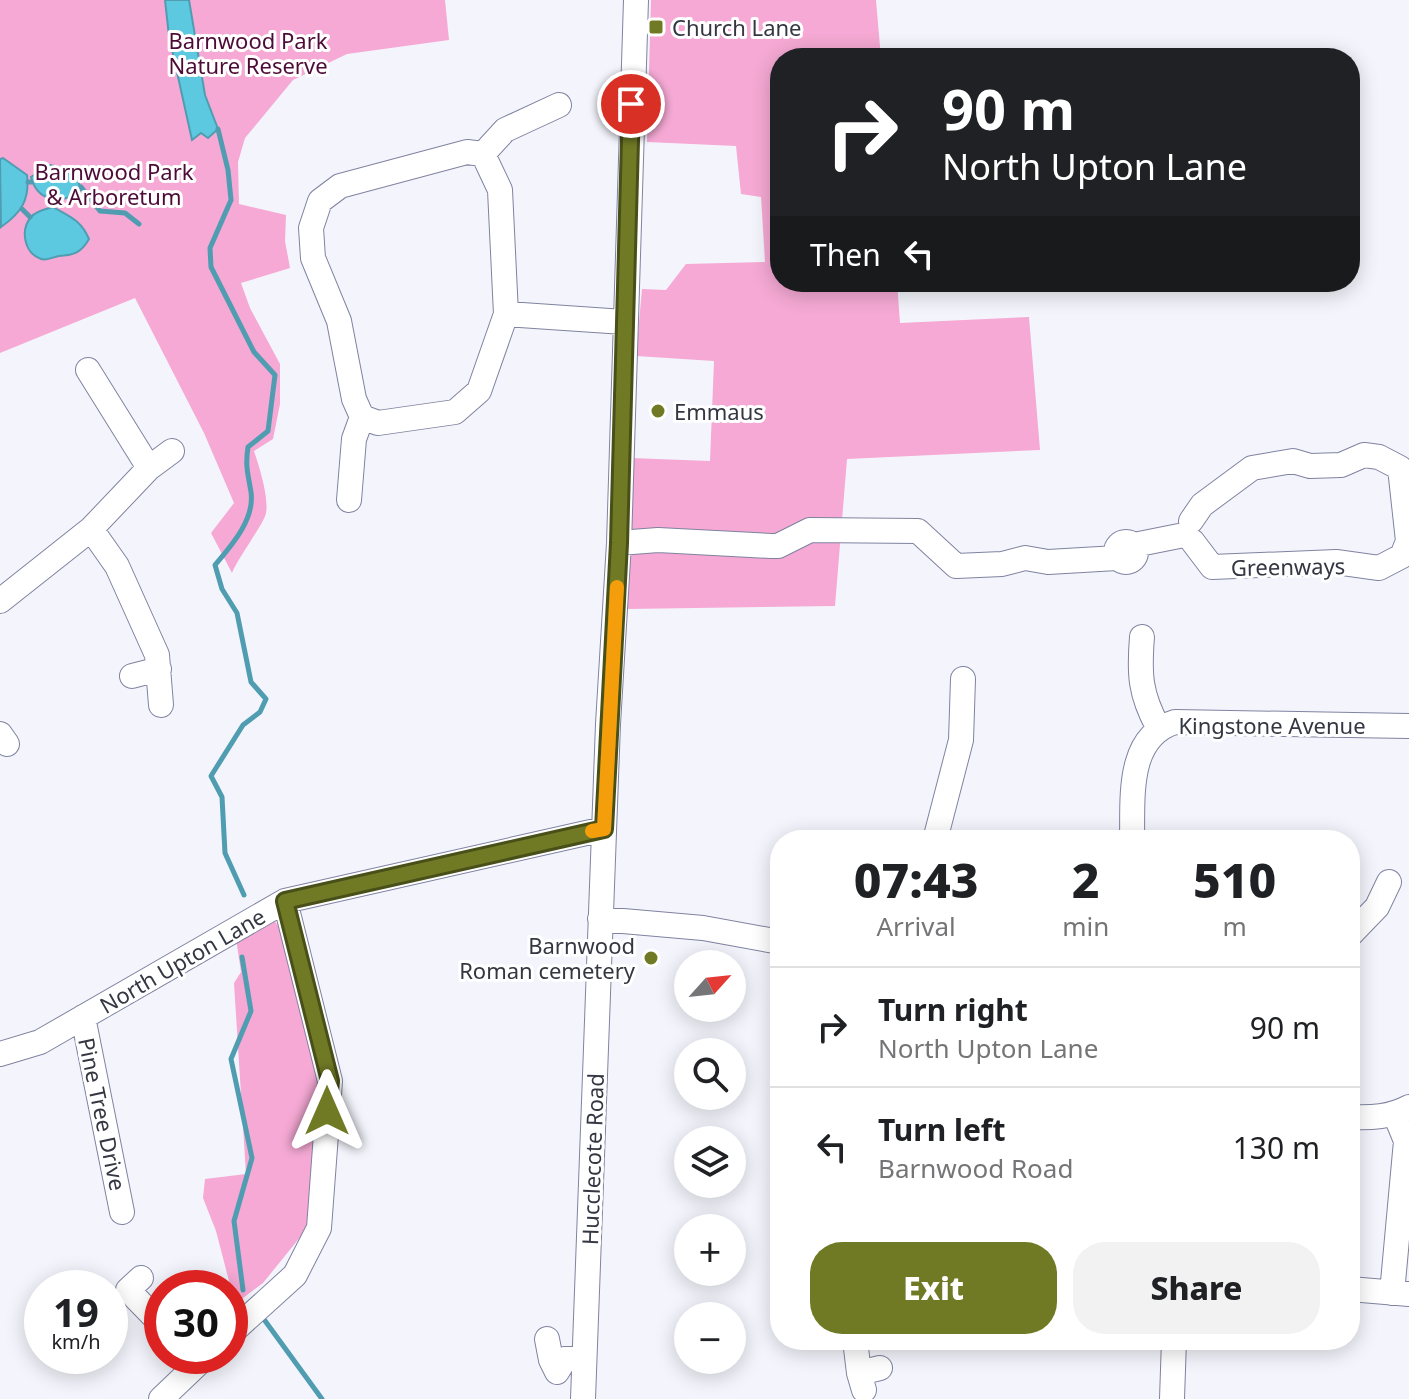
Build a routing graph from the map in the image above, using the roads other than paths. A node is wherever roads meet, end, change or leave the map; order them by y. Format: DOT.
graph roads {
  1 [pos="636,0"];
  2 [pos="559,105"];
  3 [pos="483,154"];
  4 [pos="506,314"];
  5 [pos="624,322"];
  6 [pos="88,370"];
  7 [pos="362,417"];
  8 [pos="172,451"];
  9 [pos="149,468"];
  10 [pos="349,500"];
  11 [pos="91,529"];
  12 [pos="1188,533"];
  13 [pos="619,543"];
  14 [pos="0,601"];
  15 [pos="1142,637"];
  16 [pos="159,669"];
  17 [pos="132,676"];
  18 [pos="963,679"];
  19 [pos="161,705"];
  20 [pos="1409,726"];
  21 [pos="1158,727"];
  22 [pos="604,829"];
  23 [pos="938,830"];
  24 [pos="1132,830"];
  25 [pos="1389,882"];
  26 [pos="285,901"];
  27 [pos="600,919"];
  28 [pos="1360,925"];
  29 [pos="770,940"];
  30 [pos="83,1017"];
  31 [pos="0,1054"];
  32 [pos="1360,1117"];
  33 [pos="1404,1120"];
  34 [pos="122,1212"];
  35 [pos="128,1289"];
  36 [pos="1360,1290"];
  37 [pos="1401,1293"];
  38 [pos="144,1306"];
  39 [pos="248,1318"];
  40 [pos="547,1339"];
  41 [pos="859,1350"];
  42 [pos="1174,1350"];
  43 [pos="584,1357"];
  44 [pos="184,1374"];
  45 [pos="868,1377"];
  46 [pos="161,1399"];
  47 [pos="583,1399"];
  48 [pos="1172,1399"];
  1 -- 5 [label="street, Hucclecote Road"];
  2 -- 3 [label="street"];
  3 -- 4 [label="street"];
  3 -- 7 [label="street"];
  4 -- 5 [label="street"];
  4 -- 7 [label="street"];
  5 -- 13 [label="street, Hucclecote Road"];
  6 -- 9 [label="street"];
  7 -- 10 [label="street"];
  8 -- 9 [label="street"];
  9 -- 11 [label="street"];
  11 -- 14 [label="street"];
  11 -- 16 [label="street"];
  12 -- 12 [label="street, Greenways"];
  12 -- 13 [label="street"];
  13 -- 22 [label="street, Hucclecote Road"];
  15 -- 21 [label="street"];
  16 -- 17 [label="street"];
  16 -- 19 [label="street"];
  18 -- 23 [label="street"];
  20 -- 21 [label="street, Kingstone Avenue"];
  21 -- 24 [label="street, Kingstone Avenue"];
  22 -- 26 [label="street, North Upton Lane"];
  22 -- 27 [label="street, Hucclecote Road"];
  25 -- 28 [label="street"];
  26 -- 30 [label="street, North Upton Lane"];
  26 -- 39 [label="street"];
  27 -- 29 [label="street"];
  27 -- 43 [label="street, Hucclecote Road"];
  30 -- 31 [label="street, North Upton Lane"];
  30 -- 34 [label="street, Pine Tree Drive"];
  32 -- 33 [label="street"];
  33 -- 37 [label="street"];
  35 -- 38 [label="street"];
  36 -- 37 [label="street"];
  40 -- 43 [label="street"];
  41 -- 45 [label="street"];
  42 -- 48 [label="street"];
  43 -- 47 [label="street, Hucclecote Road"];
  44 -- 46 [label="street"];
}
